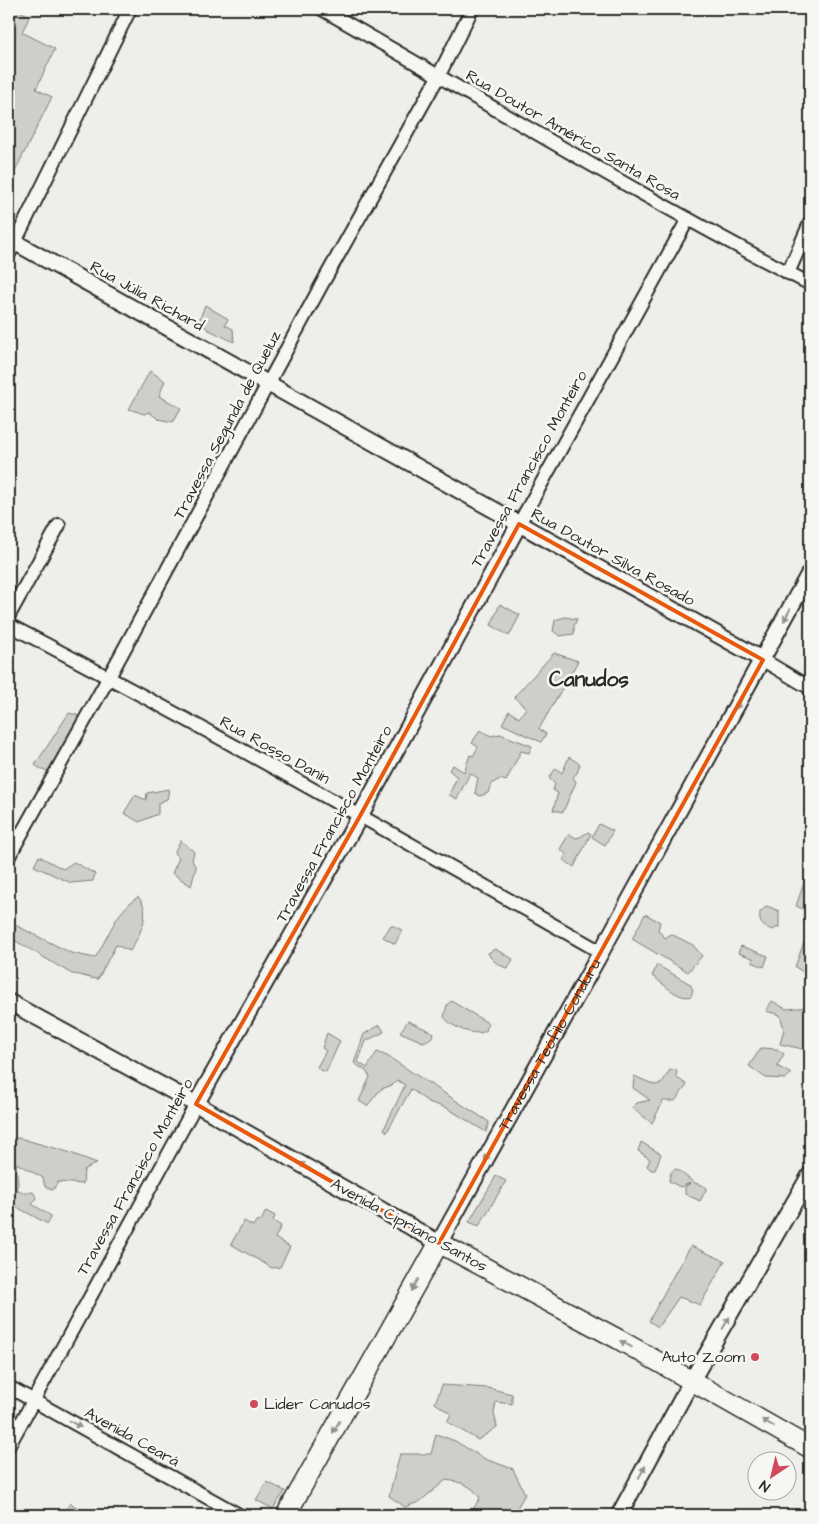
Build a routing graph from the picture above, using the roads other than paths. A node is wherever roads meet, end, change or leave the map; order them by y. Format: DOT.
graph roads {
  1 [pos="130,9"];
  2 [pos="322,9"];
  3 [pos="472,9"];
  4 [pos="438,77"];
  5 [pos="688,219"];
  6 [pos="810,223"];
  7 [pos="11,245"];
  8 [pos="788,273"];
  9 [pos="810,284"];
  10 [pos="268,383"];
  11 [pos="59,524"];
  12 [pos="519,524"];
  13 [pos="810,572"];
  14 [pos="9,615"];
  15 [pos="9,625"];
  16 [pos="763,660"];
  17 [pos="110,677"];
  18 [pos="810,688"];
  19 [pos="360,816"];
  20 [pos="9,856"];
  21 [pos="601,952"];
  22 [pos="9,1002"];
  23 [pos="196,1104"];
  24 [pos="810,1175"];
  25 [pos="439,1243"];
  26 [pos="692,1380"];
  27 [pos="9,1386"];
  28 [pos="32,1400"];
  29 [pos="9,1445"];
  30 [pos="810,1448"];
  31 [pos="239,1515"];
  32 [pos="286,1515"];
  33 [pos="619,1515"];
  1 -- 7 [label="street"];
  2 -- 4 [label="street, Rua Doutor Américo Santa Rosa"];
  3 -- 4 [label="street, Travessa Segunda de Queluz"];
  4 -- 5 [label="street, Rua Doutor Américo Santa Rosa"];
  4 -- 10 [label="street, Travessa Segunda de Queluz"];
  5 -- 8 [label="street, Rua Doutor Américo Santa Rosa"];
  5 -- 12 [label="street, Travessa Francisco Monteiro"];
  6 -- 8 [label="street"];
  7 -- 10 [label="street, Rua Júlia Richard"];
  8 -- 9 [label="street, Rua Doutor Américo Santa Rosa"];
  10 -- 12 [label="street, Rua Doutor Silva Rosado"];
  10 -- 17 [label="street, Travessa Segunda de Queluz"];
  11 -- 14 [label="street"];
  12 -- 16 [label="street, Rua Doutor Silva Rosado"];
  12 -- 19 [label="street, Travessa Francisco Monteiro"];
  13 -- 16 [label="street, Travessa Teófilo Conduru, one-way"];
  15 -- 17 [label="street, Rua Rosso Danin"];
  16 -- 18 [label="street, Rua Doutor Silva Rosado"];
  16 -- 21 [label="street, Travessa Teófilo Conduru, one-way"];
  17 -- 19 [label="street, Rua Rosso Danin"];
  17 -- 20 [label="street, Travessa Segunda de Queluz"];
  19 -- 21 [label="street, Rua Rosso Danin"];
  19 -- 23 [label="street, Travessa Francisco Monteiro"];
  21 -- 25 [label="street, Travessa Teófilo Conduru, one-way"];
  22 -- 23 [label="street, Avenida Cipriano Santos"];
  25 -- 23 [label="street, Avenida Cipriano Santos, one-way"];
  23 -- 28 [label="street, Travessa Francisco Monteiro"];
  26 -- 24 [label="street, one-way"];
  26 -- 25 [label="main road, Avenida Cipriano Santos, one-way"];
  25 -- 32 [label="main road, Travessa Teófilo Conduru, one-way"];
  30 -- 26 [label="main road, Avenida Cipriano Santos, one-way"];
  33 -- 26 [label="street, one-way"];
  27 -- 28 [label="street, Avenida Ceará"];
  28 -- 29 [label="street, Travessa Francisco Monteiro"];
  28 -- 31 [label="street, Avenida Ceará, one-way"];
}
